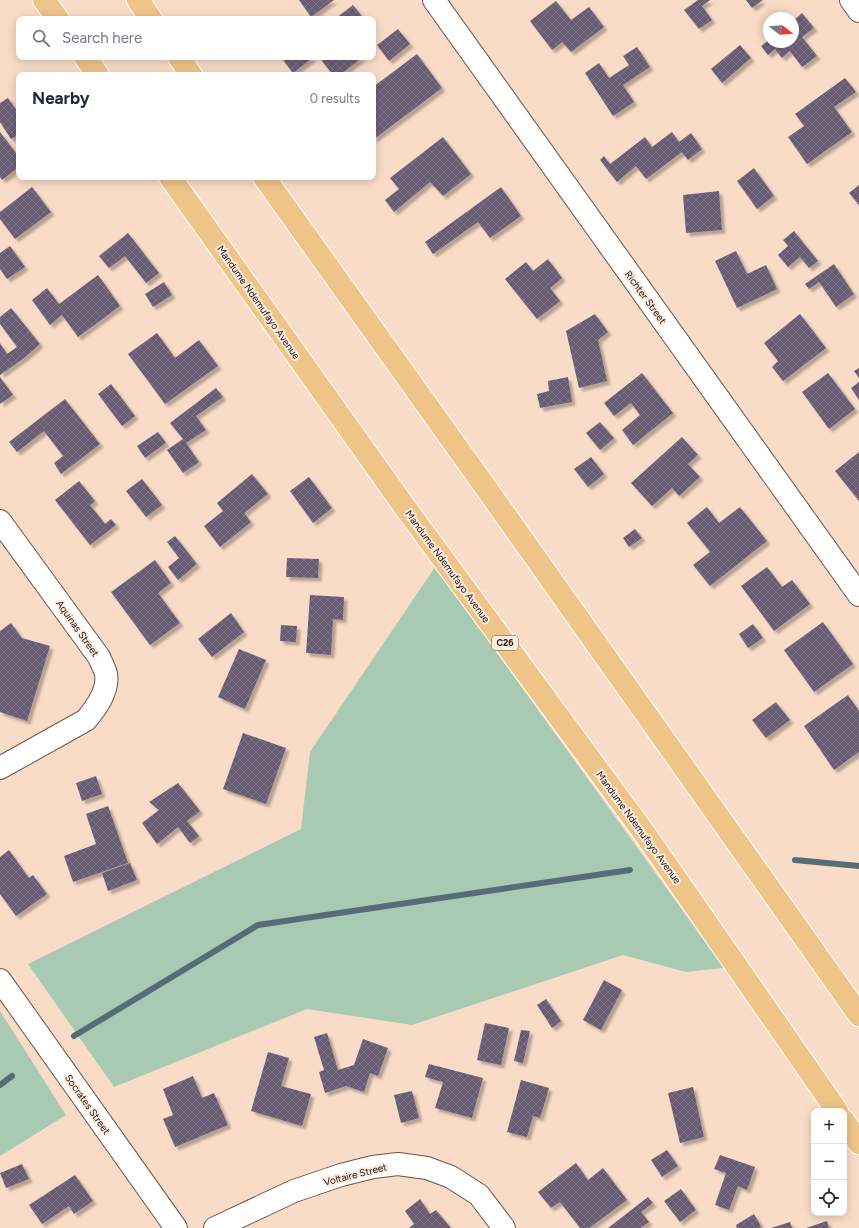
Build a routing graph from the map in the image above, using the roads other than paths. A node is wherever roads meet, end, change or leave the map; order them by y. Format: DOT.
graph roads {
  1 [pos="44,0"];
  2 [pos="138,0"];
  3 [pos="434,0"];
  4 [pos="851,0"];
  5 [pos="859,10"];
  6 [pos="56,16"];
  7 [pos="149,16"];
  8 [pos="87,60"];
  9 [pos="181,60"];
  10 [pos="96,72"];
  11 [pos="189,72"];
  12 [pos="172,180"];
  13 [pos="266,180"];
  14 [pos="0,521"];
  15 [pos="859,595"];
  16 [pos="0,768"];
  17 [pos="0,980"];
  18 [pos="859,1015"];
  19 [pos="835,1108"];
  20 [pos="847,1125"];
  21 [pos="859,1143"];
  22 [pos="176,1228"];
  23 [pos="215,1228"];
  24 [pos="504,1228"];
  1 -- 6 [label="main road"];
  2 -- 7 [label="main road"];
  3 -- 15 [label="street, Richter Street"];
  4 -- 5 [label="street"];
  8 -- 10 [label="main road"];
  9 -- 11 [label="main road"];
  12 -- 19 [label="main road, Mandume Ndemufayo Avenue / C26"];
  13 -- 18 [label="main road"];
  14 -- 16 [label="street, Aquinas Street"];
  17 -- 22 [label="street, Socrates Street"];
  20 -- 21 [label="main road"];
  23 -- 24 [label="street, Voltaire Street"];
}
